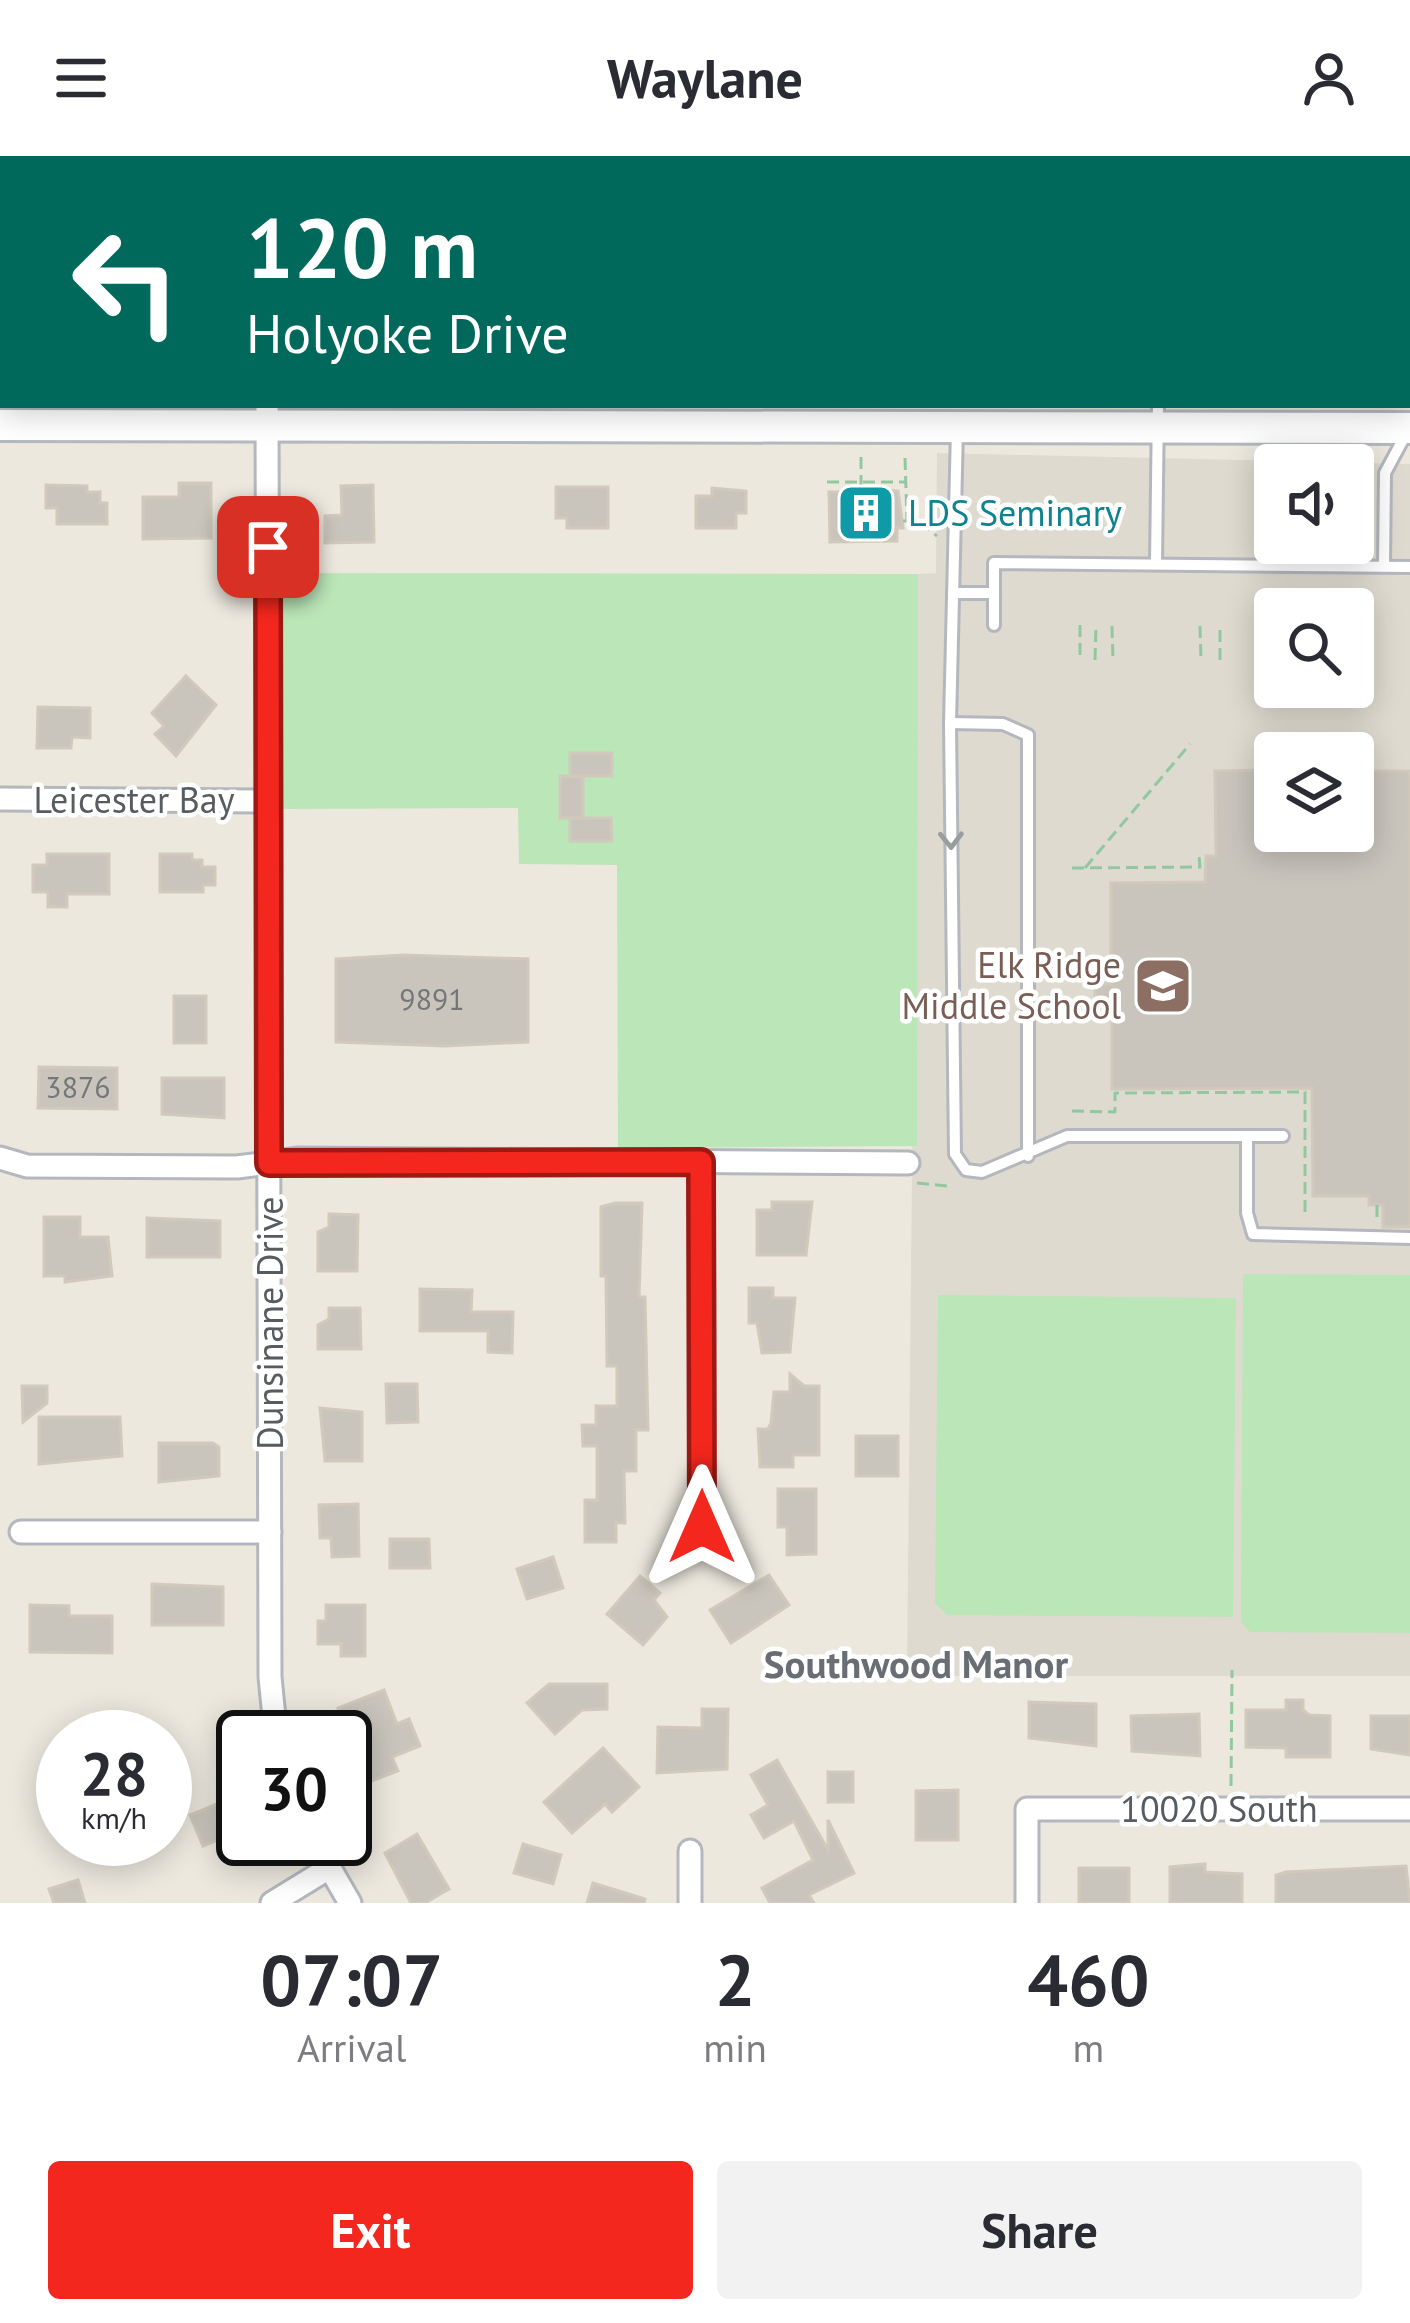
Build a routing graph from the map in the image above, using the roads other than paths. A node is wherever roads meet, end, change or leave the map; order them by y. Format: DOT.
graph roads {
  1 [pos="267,415"];
  2 [pos="1158,416"];
  3 [pos="976,419"];
  4 [pos="0,425"];
  5 [pos="1410,428"];
  6 [pos="1156,564"];
  7 [pos="1384,566"];
  8 [pos="1410,566"];
  9 [pos="953,593"];
  10 [pos="994,593"];
  11 [pos="994,625"];
  12 [pos="950,723"];
  13 [pos="0,799"];
  14 [pos="268,801"];
  15 [pos="1246,1136"];
  16 [pos="1283,1136"];
  17 [pos="1028,1156"];
  18 [pos="0,1158"];
  19 [pos="701,1162"];
  20 [pos="269,1163"];
  21 [pos="912,1173"];
  22 [pos="1410,1238"];
  23 [pos="702,1527"];
  24 [pos="21,1532"];
  25 [pos="270,1532"];
  26 [pos="275,1710"];
  27 [pos="1410,1809"];
  28 [pos="690,1851"];
  29 [pos="329,1868"];
  30 [pos="272,1903"];
  31 [pos="350,1903"];
  32 [pos="690,1903"];
  33 [pos="1028,1903"];
  1 -- 3 [label="main road"];
  1 -- 4 [label="main road"];
  1 -- 14 [label="street, Dunsinane Drive"];
  2 -- 3 [label="main road"];
  2 -- 5 [label="main road"];
  2 -- 6 [label="lane"];
  3 -- 9 [label="lane"];
  5 -- 7 [label="lane"];
  6 -- 7 [label="lane"];
  6 -- 10 [label="lane"];
  7 -- 8 [label="lane"];
  9 -- 10 [label="lane"];
  9 -- 12 [label="lane"];
  10 -- 11 [label="lane"];
  12 -- 17 [label="lane"];
  12 -- 17 [label="lane, one-way"];
  13 -- 14 [label="street, Leicester Bay"];
  14 -- 20 [label="street, Dunsinane Drive"];
  15 -- 16 [label="lane"];
  15 -- 17 [label="lane"];
  15 -- 22 [label="lane"];
  18 -- 20 [label="street"];
  19 -- 20 [label="street"];
  19 -- 21 [label="street"];
  19 -- 23 [label="street"];
  20 -- 25 [label="street, Dunsinane Drive"];
  24 -- 25 [label="street"];
  25 -- 26 [label="street, Dunsinane Drive"];
  27 -- 33 [label="street, 10020 South"];
  28 -- 32 [label="street"];
  29 -- 30 [label="street"];
  29 -- 31 [label="street"];
}
